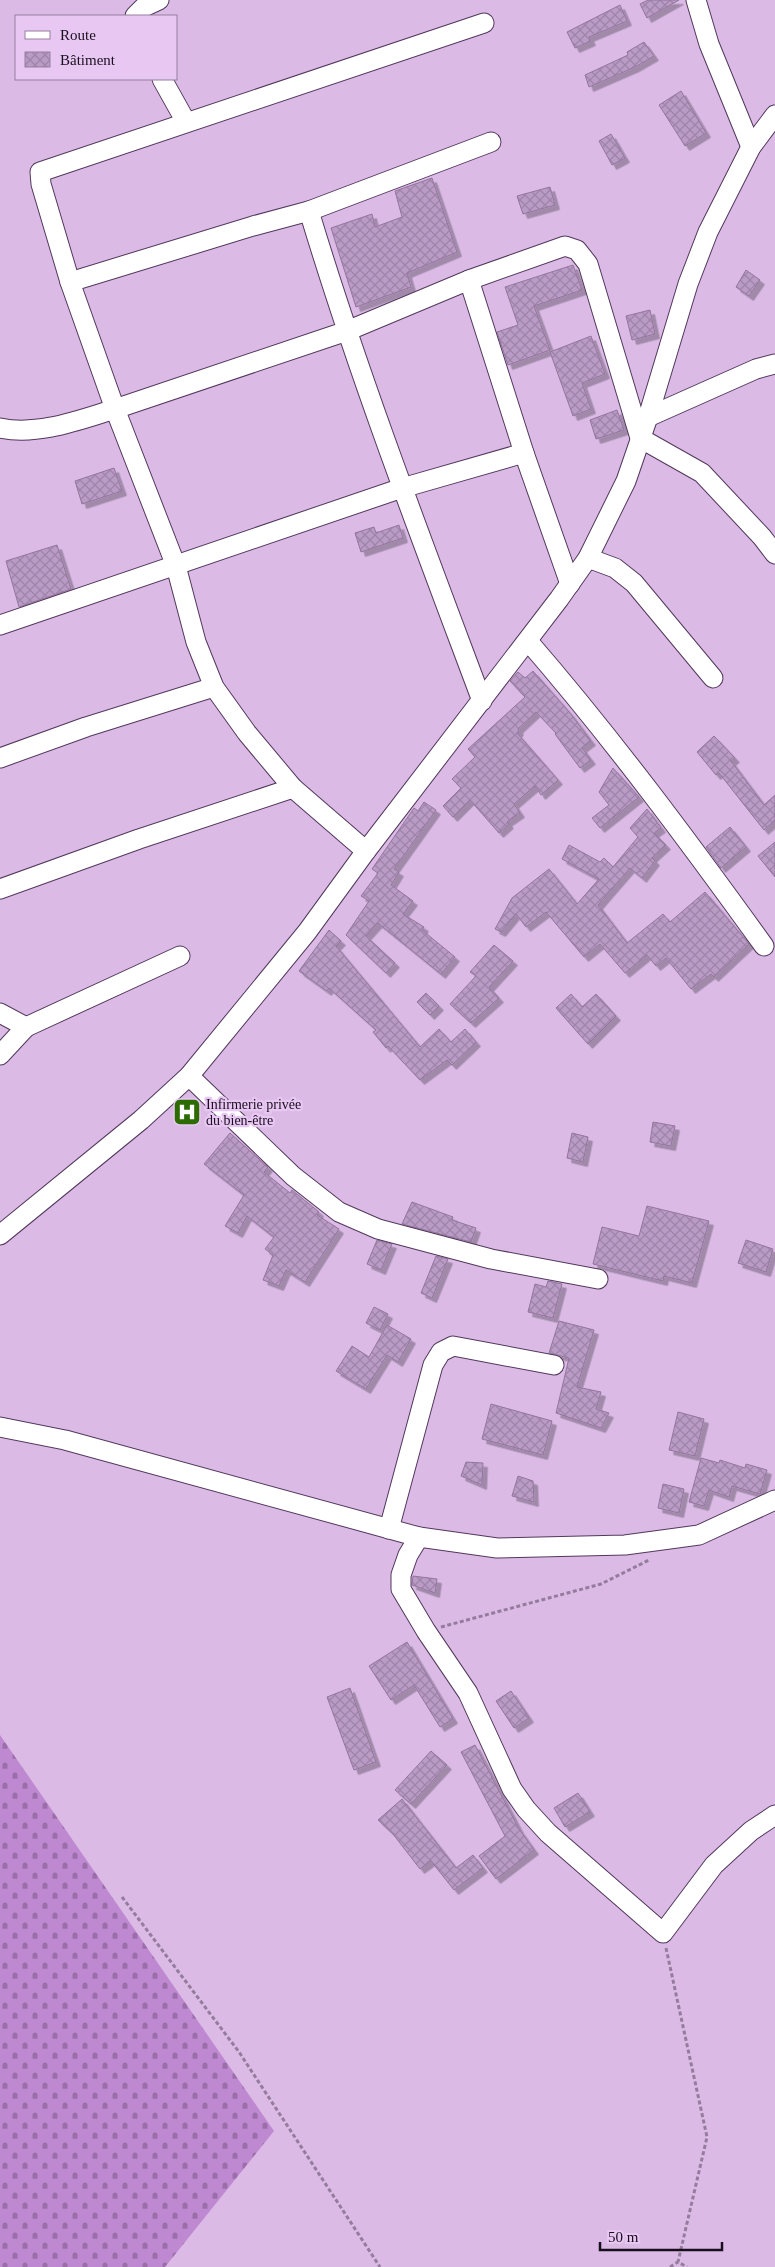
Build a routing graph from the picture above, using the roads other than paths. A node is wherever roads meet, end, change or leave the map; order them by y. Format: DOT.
graph roads {
  1 [pos="159,0"];
  2 [pos="696,0"];
  3 [pos="136,15"];
  4 [pos="484,23"];
  5 [pos="163,80"];
  6 [pos="775,115"];
  7 [pos="186,122"];
  8 [pos="491,142"];
  9 [pos="751,147"];
  10 [pos="309,211"];
  11 [pos="469,280"];
  12 [pos="70,282"];
  13 [pos="347,331"];
  14 [pos="775,364"];
  15 [pos="115,409"];
  16 [pos="648,417"];
  17 [pos="0,428"];
  18 [pos="640,438"];
  19 [pos="524,453"];
  20 [pos="402,488"];
  21 [pos="775,554"];
  22 [pos="588,558"];
  23 [pos="176,566"];
  24 [pos="570,584"];
  25 [pos="0,625"];
  26 [pos="528,641"];
  27 [pos="712,678"];
  28 [pos="214,687"];
  29 [pos="482,701"];
  30 [pos="0,758"];
  31 [pos="293,788"];
  32 [pos="366,851"];
  33 [pos="0,889"];
  34 [pos="764,946"];
  35 [pos="180,956"];
  36 [pos="0,1013"];
  37 [pos="26,1027"];
  38 [pos="0,1055"];
  39 [pos="189,1076"];
  40 [pos="0,1236"];
  41 [pos="598,1279"];
  42 [pos="554,1365"];
  43 [pos="0,1426"];
  44 [pos="775,1500"];
  45 [pos="389,1529"];
  46 [pos="419,1537"];
  47 [pos="775,1815"];
  1 -- 3 [label="street"];
  2 -- 9 [label="street"];
  4 -- 7 [label="street"];
  5 -- 7 [label="street"];
  6 -- 9 [label="street"];
  7 -- 12 [label="street"];
  8 -- 10 [label="street"];
  9 -- 16 [label="street"];
  10 -- 12 [label="street"];
  10 -- 13 [label="street"];
  11 -- 13 [label="street"];
  11 -- 18 [label="street"];
  11 -- 19 [label="street"];
  12 -- 15 [label="street"];
  13 -- 15 [label="street"];
  13 -- 20 [label="street"];
  14 -- 16 [label="street"];
  15 -- 17 [label="street"];
  15 -- 23 [label="street"];
  16 -- 18 [label="street"];
  18 -- 21 [label="street"];
  18 -- 22 [label="street"];
  19 -- 20 [label="street"];
  19 -- 24 [label="street"];
  20 -- 23 [label="street"];
  20 -- 29 [label="street"];
  22 -- 24 [label="street"];
  22 -- 27 [label="street"];
  23 -- 25 [label="street"];
  23 -- 28 [label="street"];
  24 -- 26 [label="street"];
  26 -- 29 [label="street"];
  26 -- 34 [label="street"];
  28 -- 30 [label="street"];
  28 -- 31 [label="street"];
  29 -- 32 [label="street"];
  31 -- 32 [label="street"];
  31 -- 33 [label="street"];
  32 -- 39 [label="street"];
  35 -- 37 [label="street"];
  36 -- 37 [label="street"];
  37 -- 38 [label="street"];
  39 -- 40 [label="street"];
  39 -- 41 [label="street"];
  42 -- 45 [label="street"];
  43 -- 45 [label="street"];
  44 -- 46 [label="street"];
  45 -- 46 [label="street"];
  46 -- 47 [label="street"];
}
